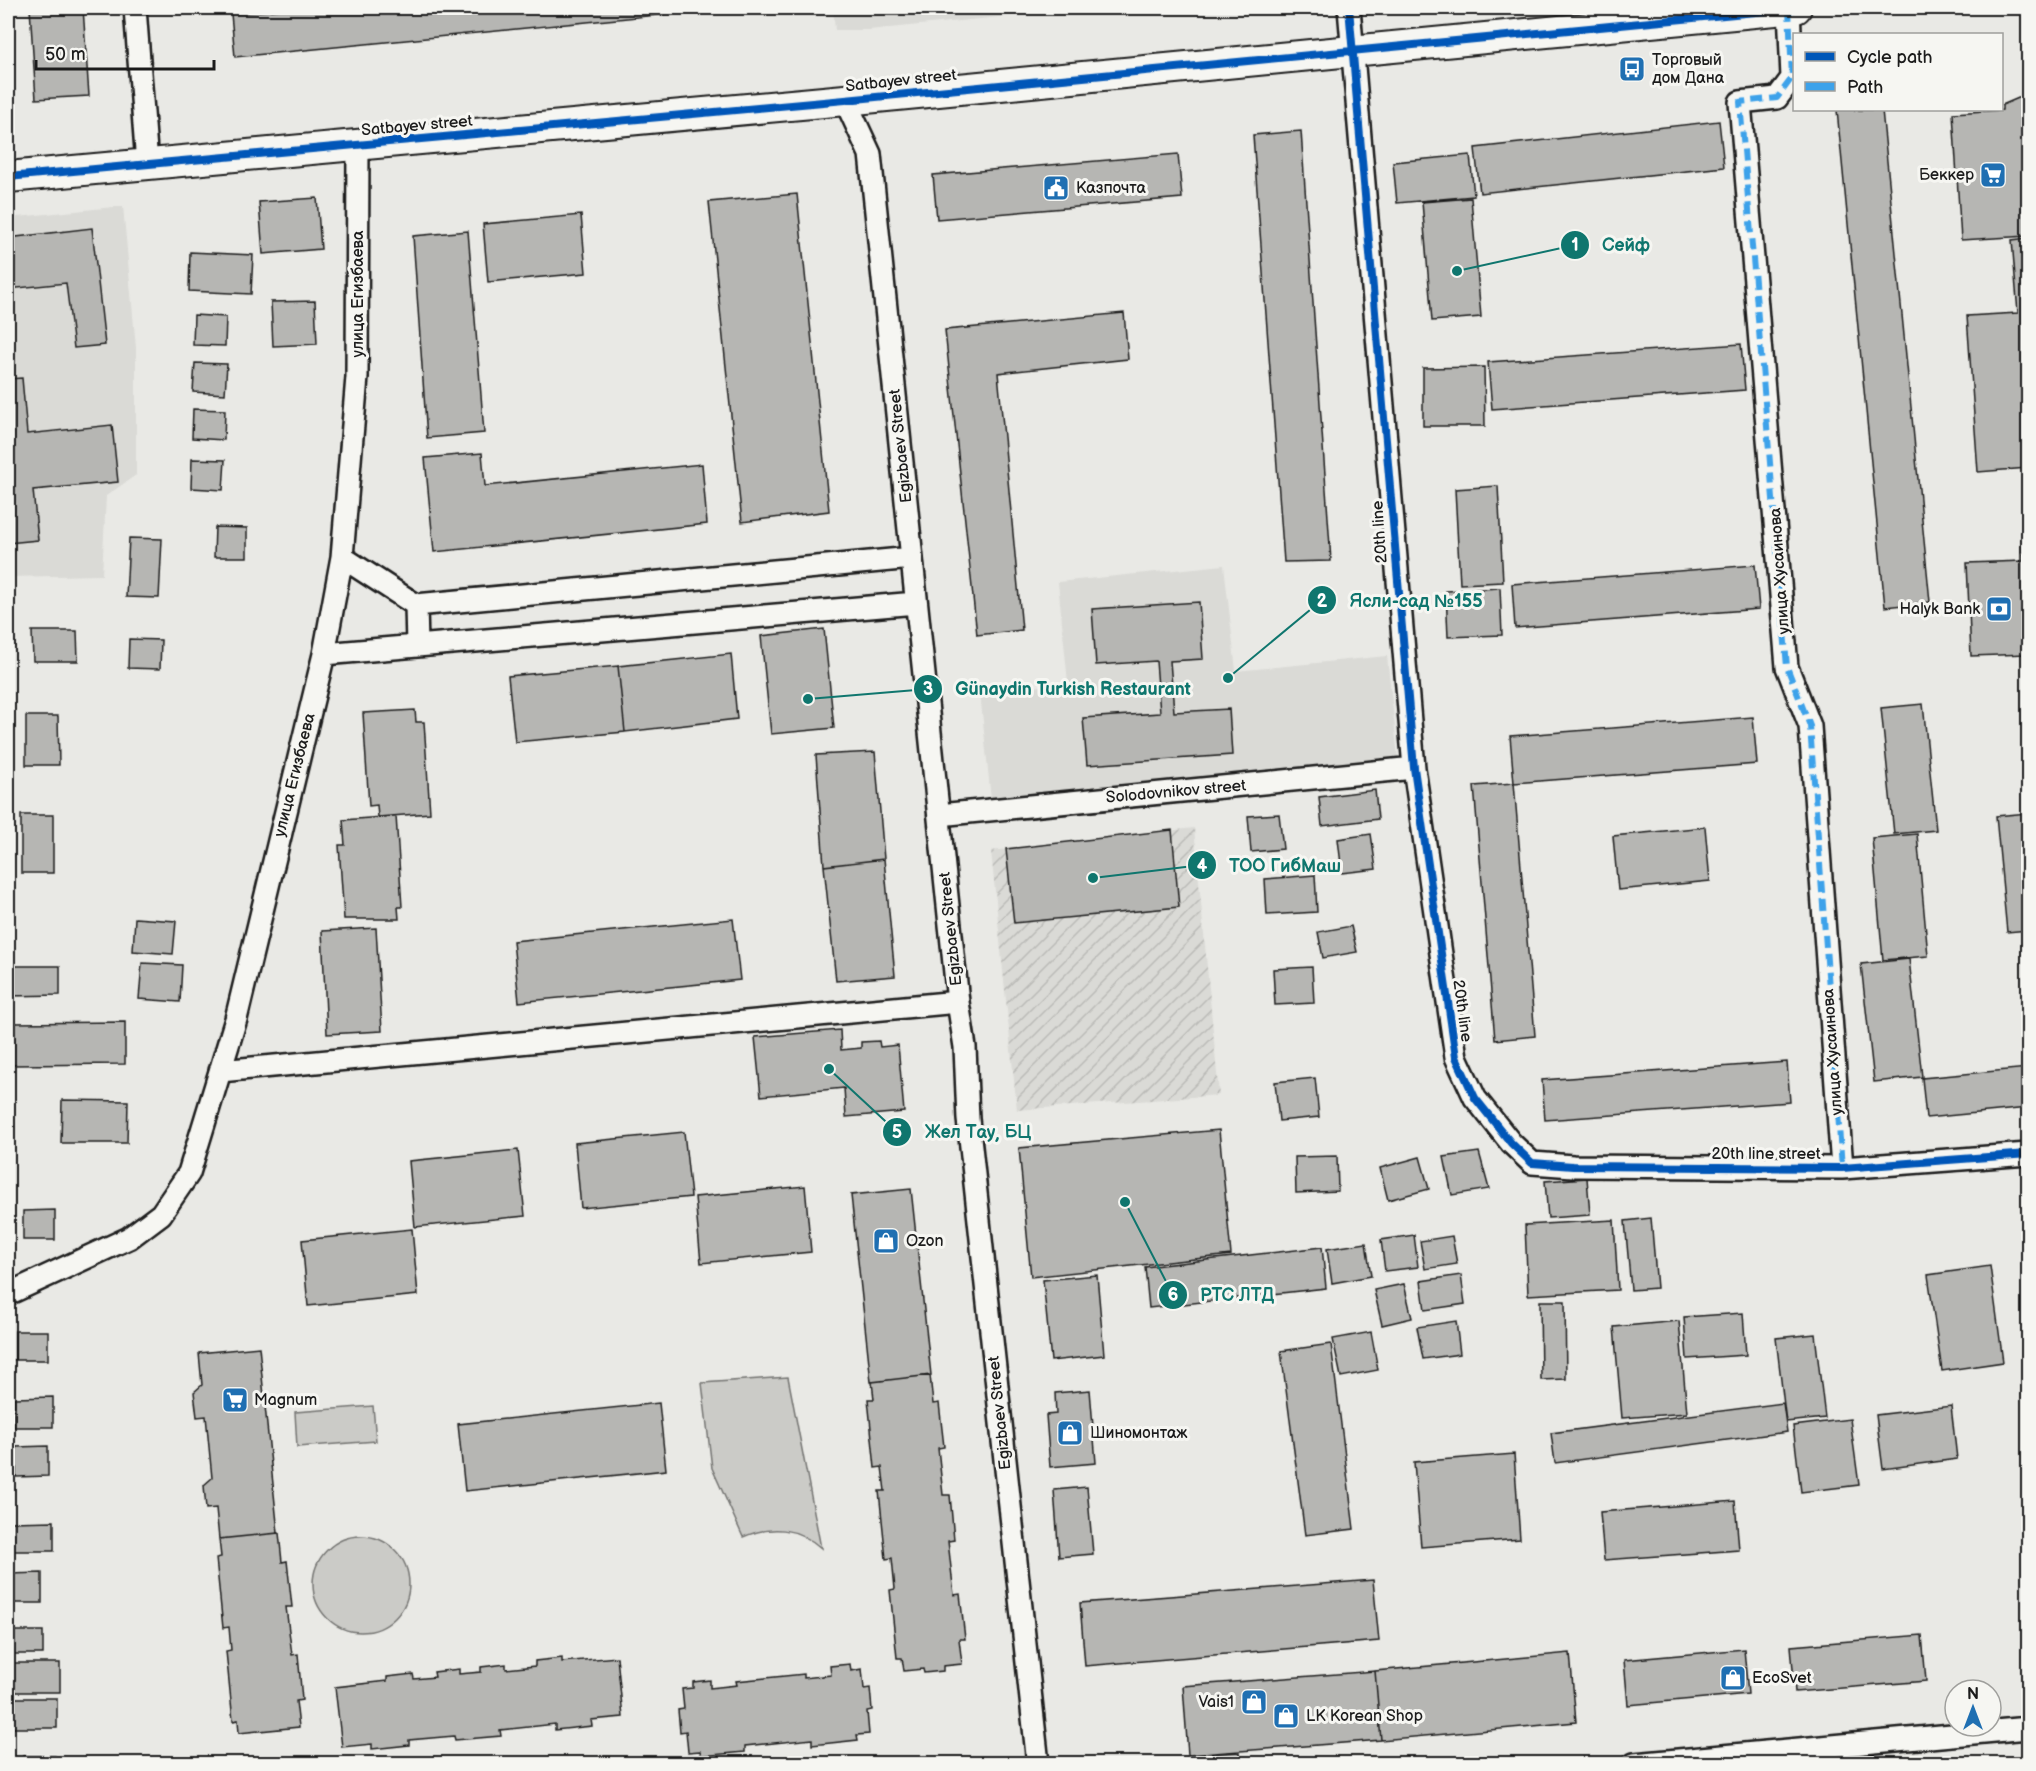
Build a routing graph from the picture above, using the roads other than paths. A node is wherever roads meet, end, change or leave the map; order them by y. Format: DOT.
graph roads {
  1 [pos="135,8"];
  2 [pos="1349,8"];
  3 [pos="1789,8"];
  4 [pos="1796,8"];
  5 [pos="1353,50"];
  6 [pos="845,100"];
  7 [pos="358,145"];
  8 [pos="147,164"];
  9 [pos="8,177"];
  10 [pos="342,557"];
  11 [pos="912,558"];
  12 [pos="916,603"];
  13 [pos="416,605"];
  14 [pos="417,646"];
  15 [pos="324,654"];
  16 [pos="1414,768"];
  17 [pos="939,815"];
  18 [pos="958,1002"];
  19 [pos="220,1071"];
  20 [pos="1511,1143"];
  21 [pos="2028,1154"];
  22 [pos="1842,1168"];
  23 [pos="8,1294"];
  24 [pos="2028,1728"];
  25 [pos="1038,1764"];
  26 [pos="1634,1764"];
  1 -- 8 [label="street"];
  2 -- 5 [label="street, 20th line"];
  3 -- 4 [label="main road, Satbayev street"];
  3 -- 5 [label="main road, Satbayev street"];
  3 -- 22 [label="street, улица Хусаинова"];
  5 -- 6 [label="main road, Satbayev street"];
  5 -- 16 [label="street, 20th line"];
  6 -- 7 [label="main road, Satbayev street"];
  6 -- 11 [label="street, Egizbaev Street"];
  7 -- 8 [label="main road, Satbayev street"];
  7 -- 10 [label="street, улица Егизбаева"];
  8 -- 9 [label="main road, Satbayev street"];
  10 -- 13 [label="street"];
  10 -- 15 [label="street, улица Егизбаева"];
  11 -- 12 [label="street, Egizbaev Street"];
  11 -- 13 [label="street"];
  12 -- 14 [label="street"];
  12 -- 17 [label="street, Egizbaev Street"];
  13 -- 14 [label="street"];
  14 -- 15 [label="street"];
  15 -- 19 [label="street, улица Егизбаева"];
  16 -- 17 [label="street, Solodovnikov street"];
  16 -- 20 [label="street, 20th line"];
  17 -- 18 [label="street, Egizbaev Street"];
  18 -- 19 [label="street"];
  18 -- 25 [label="street, Egizbaev Street"];
  19 -- 23 [label="street, улица Егизбаева"];
  20 -- 22 [label="street, 20th line street"];
  21 -- 22 [label="street, 20th line street"];
  24 -- 26 [label="street"];
}
